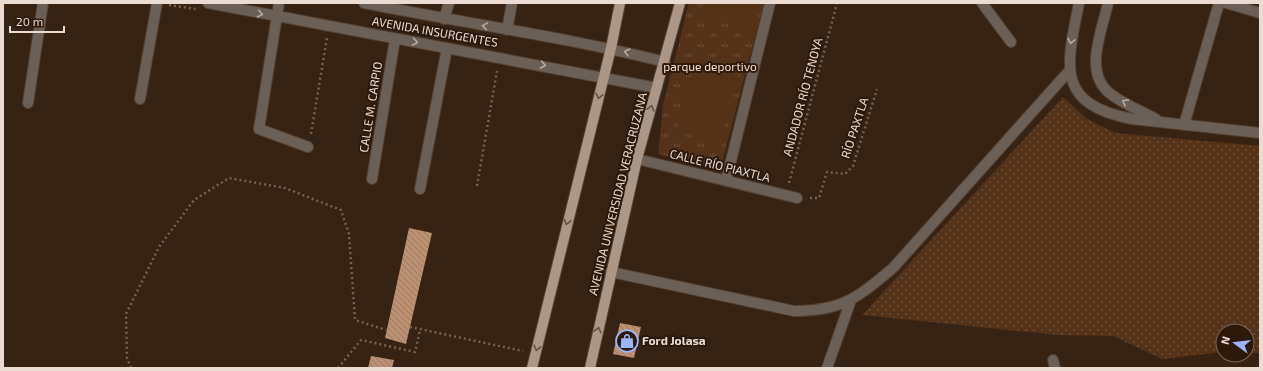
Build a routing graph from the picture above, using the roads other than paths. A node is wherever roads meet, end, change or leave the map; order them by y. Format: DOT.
graph roads {
  1 [pos="43,3"];
  2 [pos="157,3"];
  3 [pos="208,3"];
  4 [pos="279,3"];
  5 [pos="364,3"];
  6 [pos="448,3"];
  7 [pos="512,3"];
  8 [pos="620,3"];
  9 [pos="680,3"];
  10 [pos="770,3"];
  11 [pos="982,3"];
  12 [pos="1080,3"];
  13 [pos="1108,3"];
  14 [pos="1219,3"];
  15 [pos="1226,3"];
  16 [pos="1260,13"];
  17 [pos="277,17"];
  18 [pos="444,19"];
  19 [pos="507,30"];
  20 [pos="395,39"];
  21 [pos="1011,42"];
  22 [pos="447,48"];
  23 [pos="611,48"];
  24 [pos="665,62"];
  25 [pos="1069,71"];
  26 [pos="604,77"];
  27 [pos="657,88"];
  28 [pos="140,99"];
  29 [pos="28,103"];
  30 [pos="1159,121"];
  31 [pos="1184,125"];
  32 [pos="1260,133"];
  33 [pos="308,147"];
  34 [pos="637,159"];
  35 [pos="372,179"];
  36 [pos="726,182"];
  37 [pos="420,189"];
  38 [pos="797,198"];
  39 [pos="611,272"];
  40 [pos="851,300"];
  41 [pos="532,368"];
  42 [pos="590,368"];
  43 [pos="827,368"];
  1 -- 29 [label="street"];
  2 -- 28 [label="street"];
  3 -- 17 [label="street, AVENIDA INSURGENTES, one-way"];
  4 -- 17 [label="street"];
  5 -- 18 [label="street, AVENIDA INSURGENTES"];
  6 -- 18 [label="street"];
  7 -- 19 [label="street"];
  8 -- 23 [label="main road"];
  9 -- 24 [label="main road, AVENIDA UNIVERSIDAD VERACRUZANA"];
  10 -- 36 [label="street"];
  11 -- 21 [label="street"];
  12 -- 25 [label="street, one-way"];
  30 -- 13 [label="street, one-way"];
  14 -- 31 [label="street"];
  15 -- 16 [label="street"];
  17 -- 20 [label="street, AVENIDA INSURGENTES"];
  17 -- 33 [label="street"];
  19 -- 18 [label="street, AVENIDA INSURGENTES, one-way"];
  19 -- 23 [label="street, AVENIDA INSURGENTES"];
  20 -- 22 [label="street, AVENIDA INSURGENTES, one-way"];
  20 -- 35 [label="street, CALLE M. CARPIO"];
  22 -- 26 [label="street, AVENIDA INSURGENTES, one-way"];
  22 -- 37 [label="street"];
  24 -- 23 [label="street, AVENIDA INSURGENTES, one-way"];
  23 -- 26 [label="main road"];
  24 -- 27 [label="main road, AVENIDA UNIVERSIDAD VERACRUZANA"];
  25 -- 30 [label="street"];
  25 -- 40 [label="street"];
  26 -- 27 [label="street, AVENIDA INSURGENTES"];
  26 -- 41 [label="main road, one-way"];
  34 -- 27 [label="main road, AVENIDA UNIVERSIDAD VERACRUZANA, one-way"];
  30 -- 31 [label="street"];
  31 -- 32 [label="street"];
  34 -- 36 [label="street, CALLE RÍO PIAXTLA"];
  34 -- 39 [label="main road, AVENIDA UNIVERSIDAD VERACRUZANA"];
  36 -- 38 [label="street, CALLE RÍO PIAXTLA"];
  39 -- 40 [label="street"];
  42 -- 39 [label="main road, AVENIDA UNIVERSIDAD VERACRUZANA, one-way"];
  40 -- 43 [label="street"];
}
